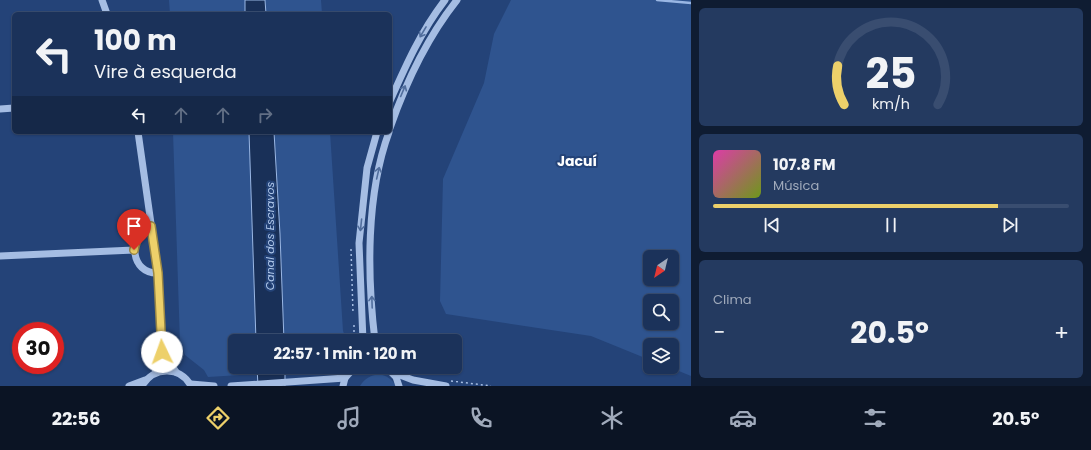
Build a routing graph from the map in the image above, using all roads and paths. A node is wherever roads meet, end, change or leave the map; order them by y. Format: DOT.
graph roads {
  1 [pos="102,0"];
  2 [pos="445,0"];
  3 [pos="457,0"];
  4 [pos="106,12"];
  5 [pos="392,96"];
  6 [pos="12,108"];
  7 [pos="0,109"];
  8 [pos="392,122"];
  9 [pos="138,134"];
  10 [pos="376,134"];
  11 [pos="388,134"];
  12 [pos="151,226"];
  13 [pos="134,250"];
  14 [pos="0,256"];
  15 [pos="158,273"];
  16 [pos="363,334"];
  17 [pos="375,334"];
  18 [pos="162,352"];
  19 [pos="176,372"];
  20 [pos="154,373"];
  21 [pos="348,374"];
  22 [pos="393,374"];
  23 [pos="397,374"];
  24 [pos="345,378"];
  25 [pos="310,382"];
  26 [pos="143,383"];
  27 [pos="191,385"];
  28 [pos="129,386"];
  29 [pos="214,386"];
  30 [pos="231,386"];
  31 [pos="252,386"];
  32 [pos="323,386"];
  33 [pos="343,386"];
  34 [pos="399,386"];
  35 [pos="446,386"];
  1 -- 4 [label="street"];
  2 -- 5 [label="street, one-way"];
  8 -- 3 [label="street, one-way"];
  6 -- 7 [label="street"];
  9 -- 12 [label="street"];
  10 -- 16 [label="street, one-way"];
  17 -- 11 [label="street, one-way"];
  12 -- 13 [label="street"];
  12 -- 15 [label="street"];
  13 -- 14 [label="street"];
  13 -- 15 [label="street"];
  15 -- 18 [label="street"];
  18 -- 19 [label="street"];
  18 -- 20 [label="street"];
  19 -- 20 [label="street"];
  19 -- 27 [label="street"];
  20 -- 26 [label="street"];
  21 -- 24 [label="street"];
  22 -- 34 [label="street"];
  23 -- 35 [label="street"];
  24 -- 25 [label="street"];
  24 -- 33 [label="street"];
  25 -- 31 [label="street"];
  25 -- 32 [label="street"];
  26 -- 28 [label="street"];
  27 -- 29 [label="street"];
  30 -- 31 [label="street"];
}
